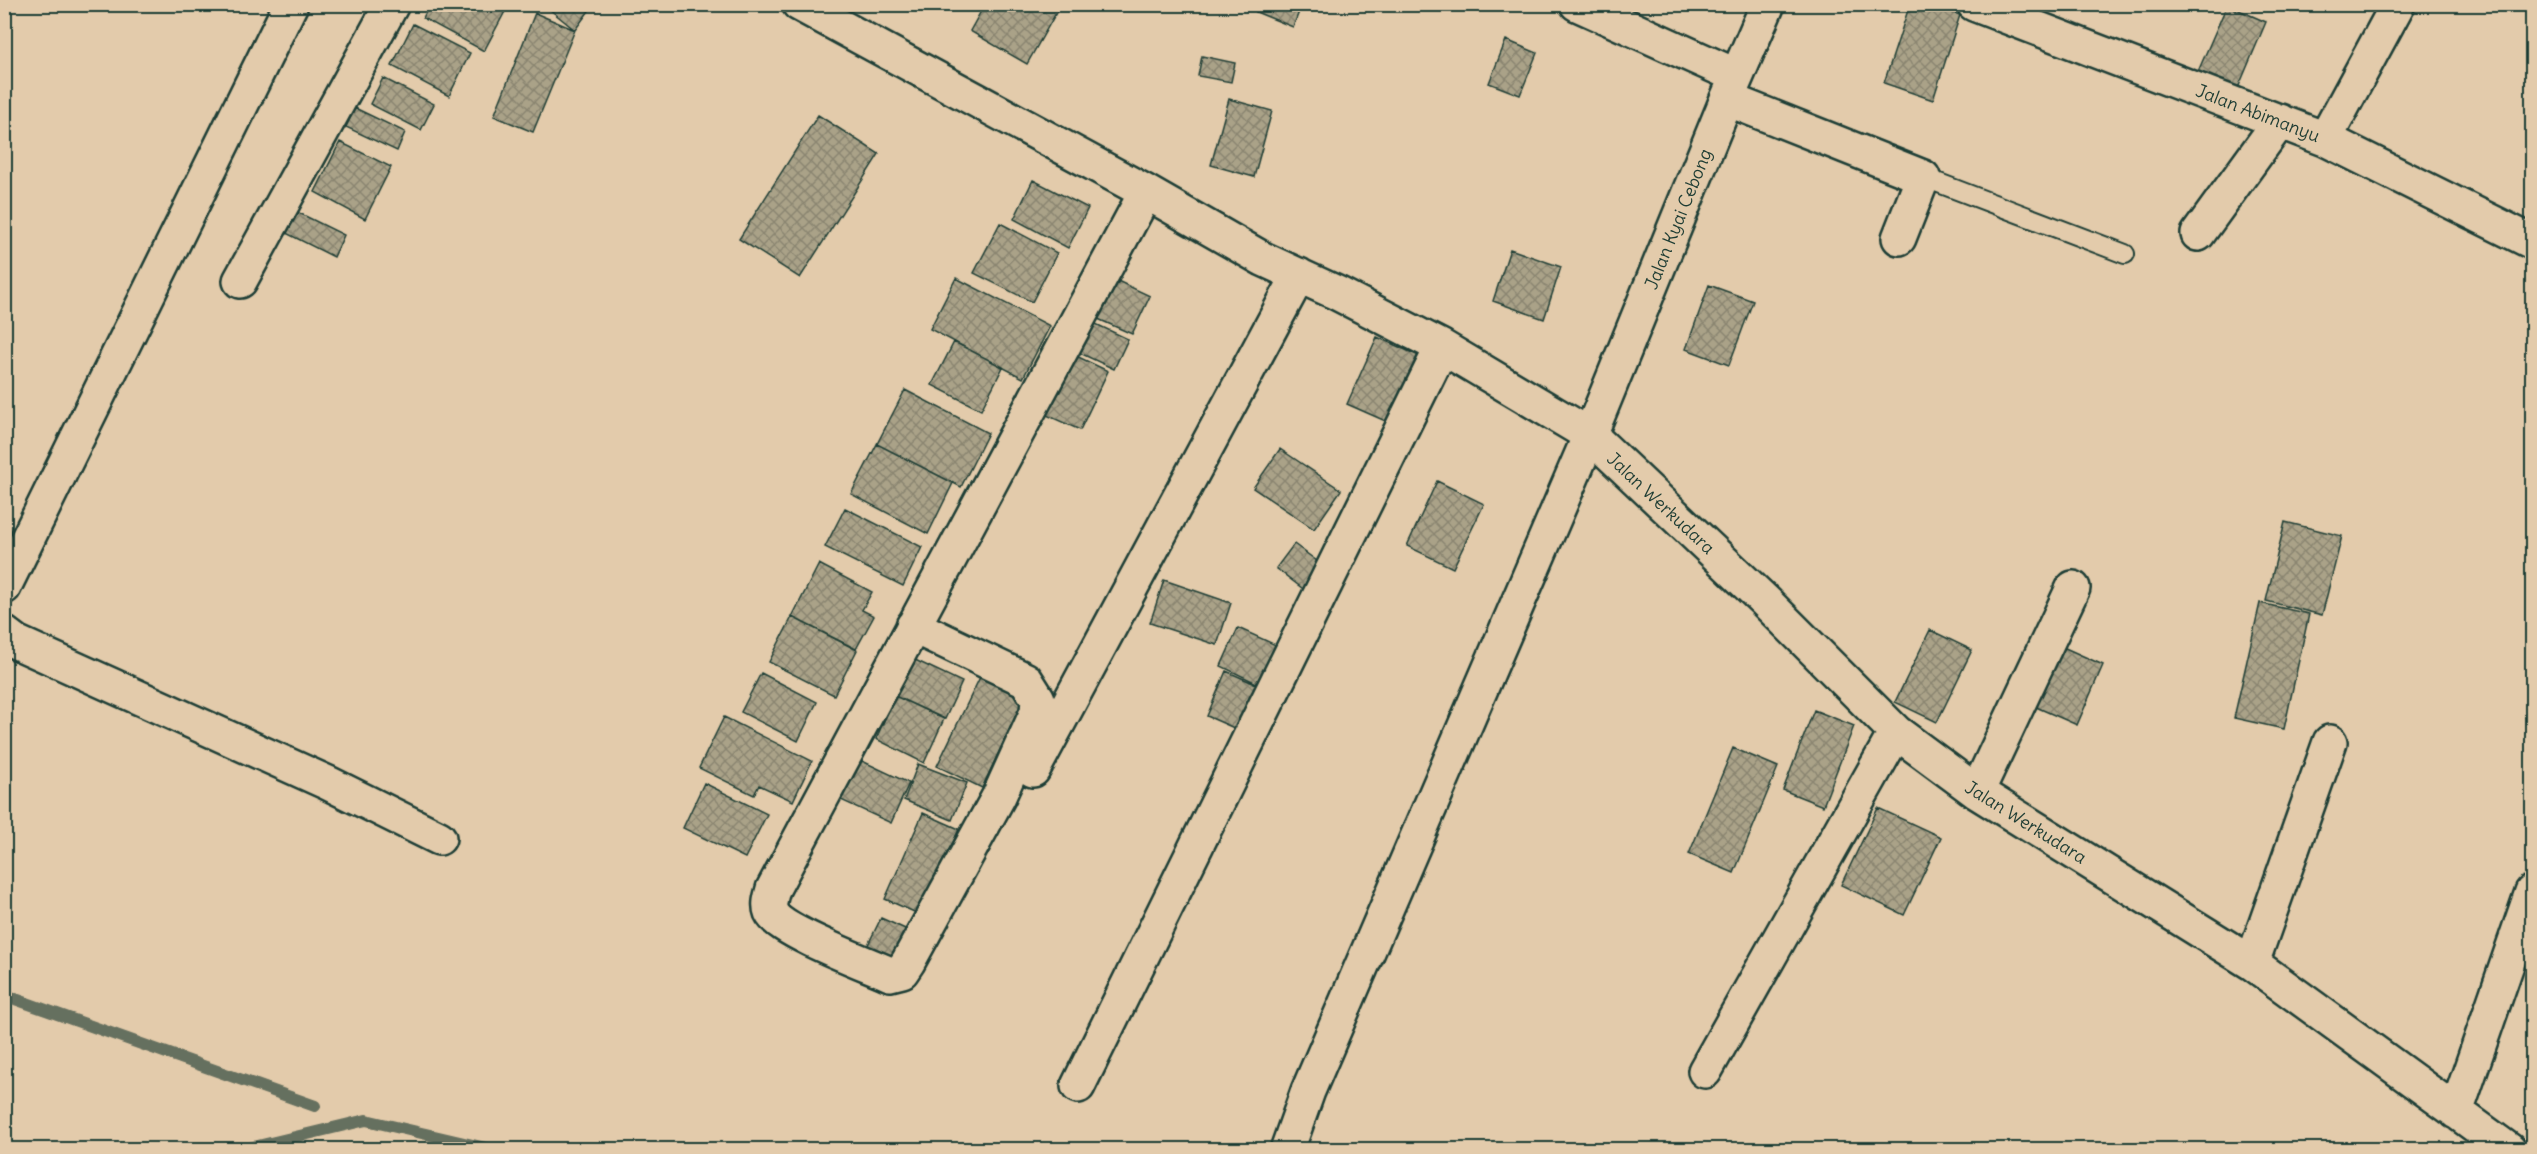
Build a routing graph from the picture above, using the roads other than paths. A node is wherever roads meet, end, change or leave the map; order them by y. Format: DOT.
graph roads {
  1 [pos="291,4"];
  2 [pos="392,4"];
  3 [pos="798,4"];
  4 [pos="1577,4"];
  5 [pos="1768,4"];
  6 [pos="1974,4"];
  7 [pos="2398,4"];
  8 [pos="1732,87"];
  9 [pos="2280,121"];
  10 [pos="2325,139"];
  11 [pos="1923,177"];
  12 [pos="1146,192"];
  13 [pos="2198,234"];
  14 [pos="1899,238"];
  15 [pos="2532,242"];
  16 [pos="2125,254"];
  17 [pos="1299,275"];
  18 [pos="240,281"];
  19 [pos="1442,347"];
  20 [pos="1590,435"];
  21 [pos="4,587"];
  22 [pos="2073,588"];
  23 [pos="913,626"];
  24 [pos="4,633"];
  25 [pos="1896,732"];
  26 [pos="2331,742"];
  27 [pos="1977,792"];
  28 [pos="439,838"];
  29 [pos="2532,892"];
  30 [pos="2252,963"];
  31 [pos="916,987"];
  32 [pos="1705,1071"];
  33 [pos="1078,1086"];
  34 [pos="2456,1112"];
  35 [pos="1287,1149"];
  36 [pos="2510,1149"];
  1 -- 21 [label="street"];
  2 -- 18 [label="street"];
  3 -- 12 [label="street, Jalan Werkudara"];
  4 -- 8 [label="street"];
  5 -- 8 [label="street, Jalan Kyai Cebong"];
  6 -- 9 [label="street, Jalan Abimanyu"];
  7 -- 10 [label="street"];
  8 -- 11 [label="street"];
  8 -- 20 [label="street, Jalan Kyai Cebong"];
  9 -- 10 [label="street, Jalan Abimanyu"];
  9 -- 13 [label="street"];
  10 -- 15 [label="street, Jalan Abimanyu"];
  11 -- 14 [label="street"];
  11 -- 16 [label="lane"];
  12 -- 17 [label="street, Jalan Werkudara"];
  12 -- 23 [label="street"];
  17 -- 19 [label="street, Jalan Werkudara"];
  17 -- 31 [label="street"];
  19 -- 20 [label="street, Jalan Werkudara"];
  19 -- 33 [label="street"];
  20 -- 25 [label="street, Jalan Werkudara"];
  20 -- 35 [label="street, Jalan Kyai Cebong"];
  22 -- 27 [label="street"];
  23 -- 23 [label="street"];
  24 -- 28 [label="street"];
  25 -- 27 [label="street, Jalan Werkudara"];
  25 -- 32 [label="street"];
  26 -- 30 [label="street"];
  27 -- 30 [label="street, Jalan Werkudara"];
  29 -- 34 [label="street"];
  30 -- 34 [label="street, Jalan Werkudara"];
  34 -- 36 [label="street, Jalan Werkudara"];
}
